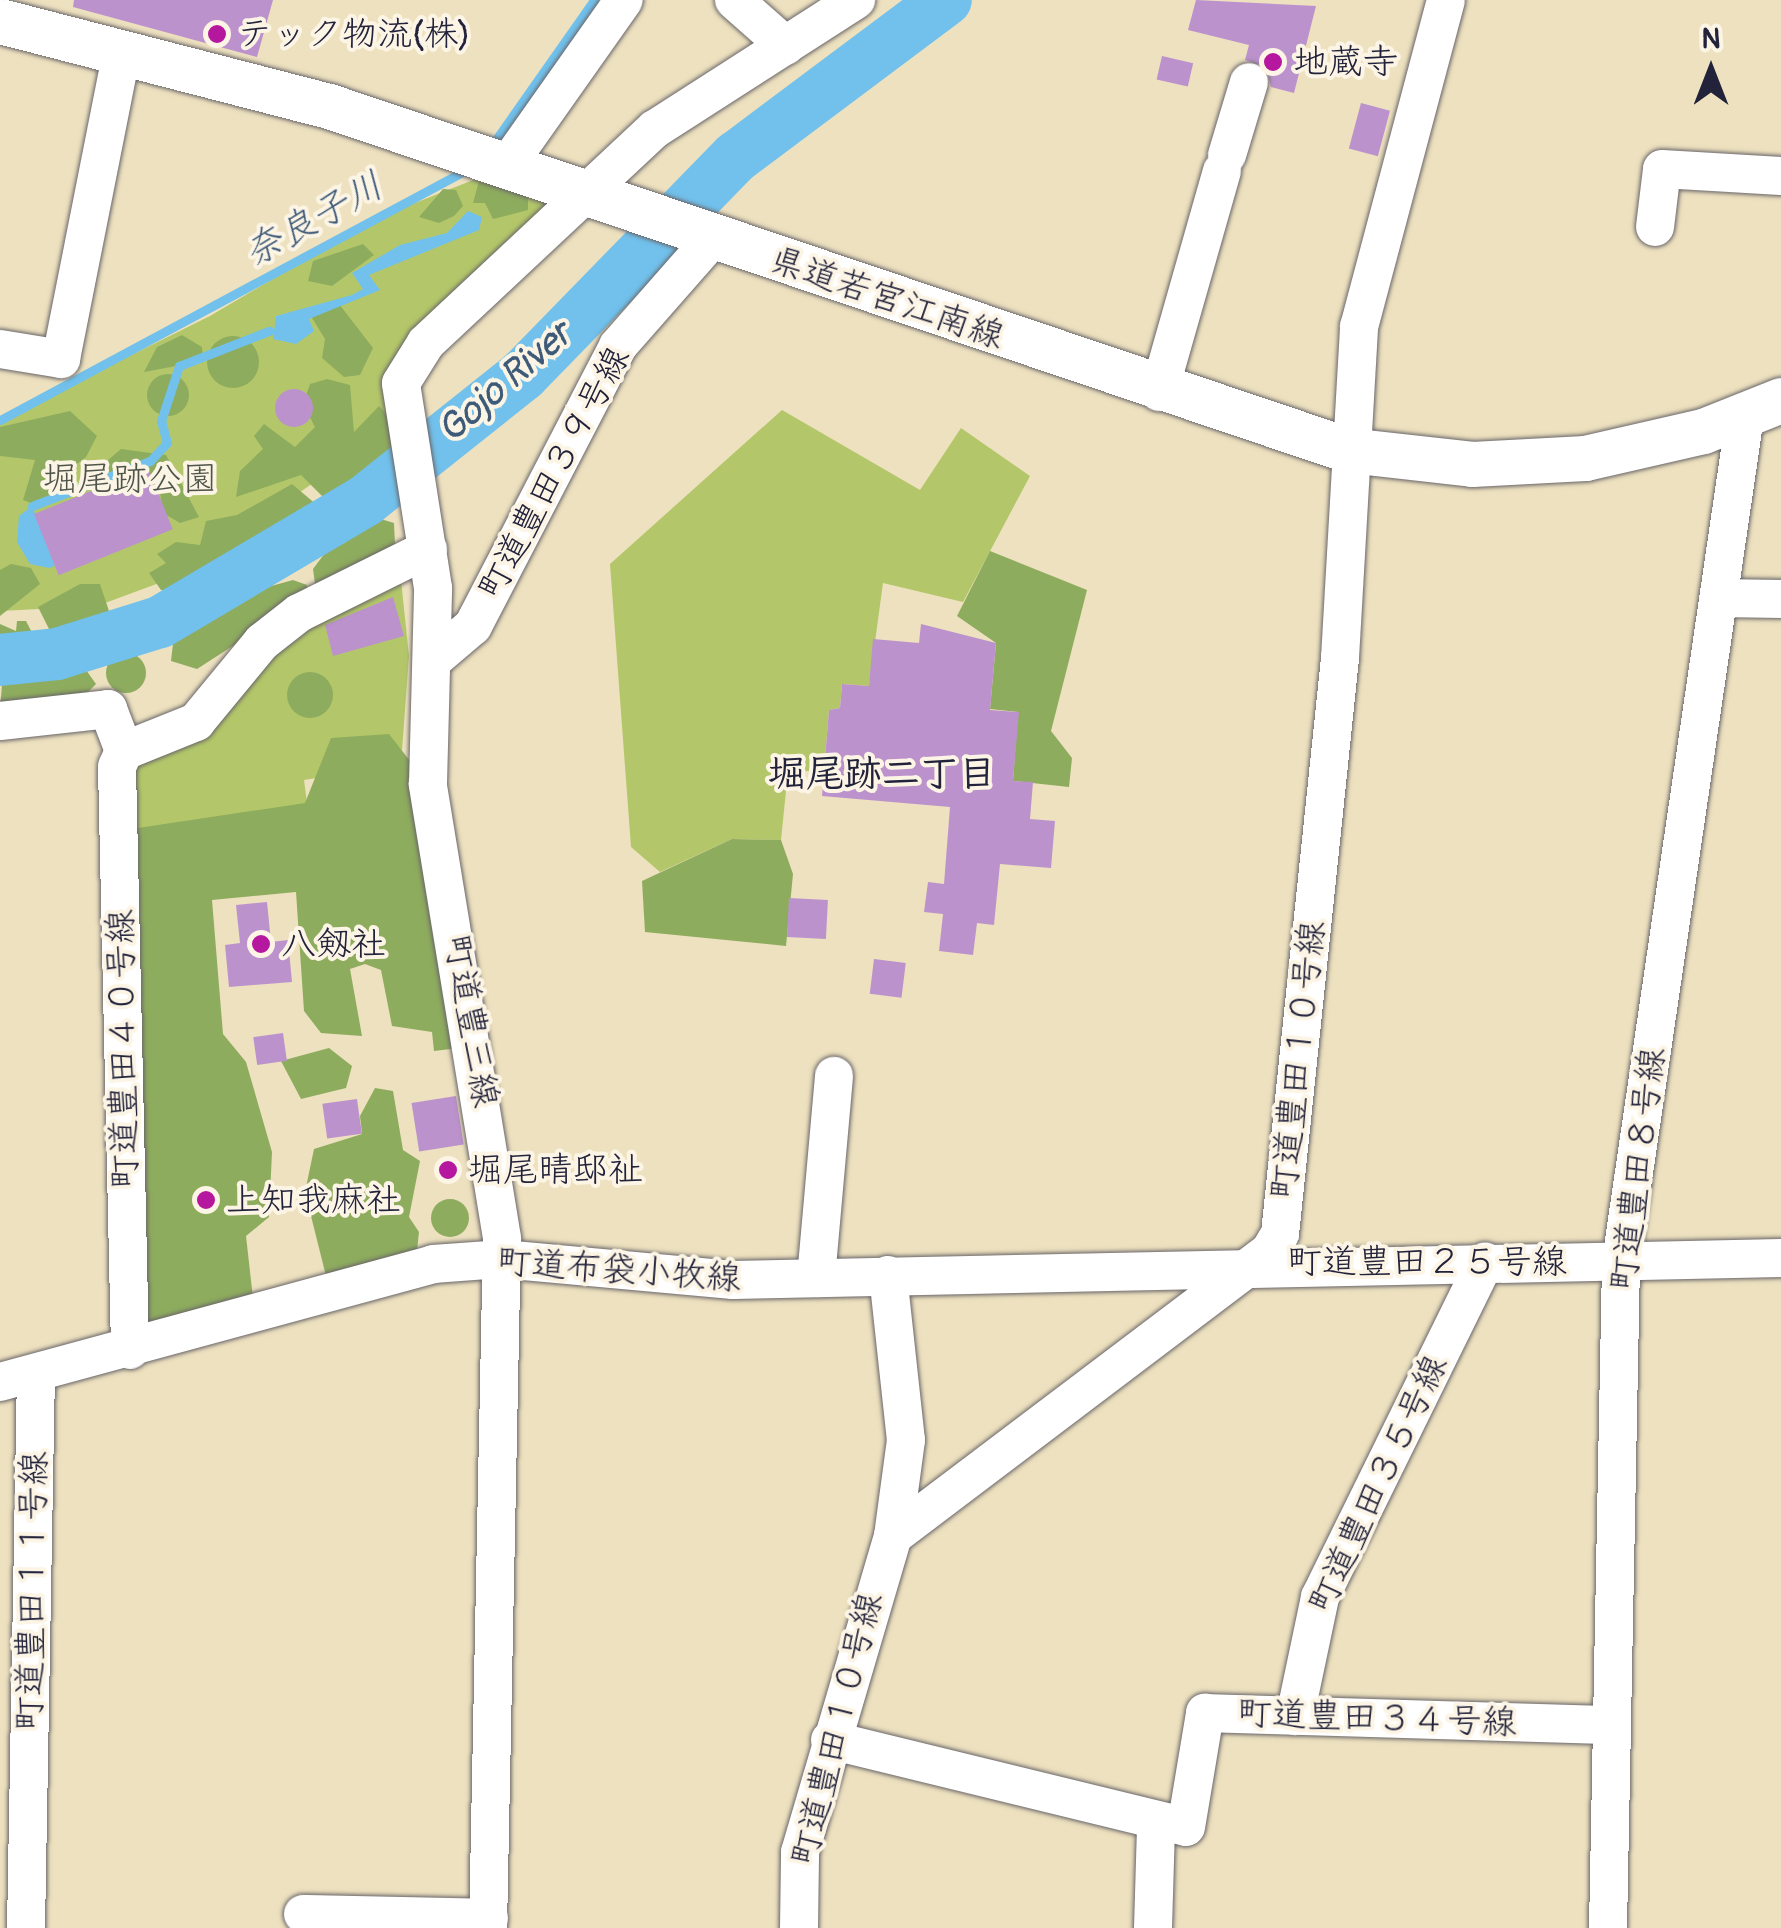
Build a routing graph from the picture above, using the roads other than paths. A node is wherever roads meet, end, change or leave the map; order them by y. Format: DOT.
graph roads {
  1 [pos="624,0"];
  2 [pos="734,0"];
  3 [pos="856,0"];
  4 [pos="1446,0"];
  5 [pos="0,21"];
  6 [pos="786,46"];
  7 [pos="122,50"];
  8 [pos="1249,82"];
  9 [pos="506,167"];
  10 [pos="1781,176"];
  11 [pos="589,195"];
  12 [pos="1655,227"];
  13 [pos="710,237"];
  14 [pos="0,349"];
  15 [pos="1159,392"];
  16 [pos="1763,408"];
  17 [pos="1348,450"];
  18 [pos="426,537"];
  19 [pos="1719,598"];
  20 [pos="1781,599"];
  21 [pos="434,660"];
  22 [pos="0,720"];
  23 [pos="124,751"];
  24 [pos="834,1076"];
  25 [pos="1781,1258"];
  26 [pos="502,1260"];
  27 [pos="1485,1261"];
  28 [pos="1622,1262"];
  29 [pos="1253,1263"];
  30 [pos="888,1275"];
  31 [pos="816,1278"];
  32 [pos="130,1350"];
  33 [pos="18,1378"];
  34 [pos="893,1536"];
  35 [pos="1295,1716"];
  36 [pos="1612,1725"];
  37 [pos="830,1740"];
  38 [pos="1171,1826"];
  39 [pos="302,1914"];
  40 [pos="488,1923"];
  41 [pos="26,1928"];
  42 [pos="799,1928"];
  43 [pos="1154,1928"];
  44 [pos="1177,1928"];
  45 [pos="1608,1928"];
  1 -- 9 [label="street"];
  2 -- 6 [label="street"];
  3 -- 6 [label="street, 町道豊三線"];
  4 -- 17 [label="street, 町道豊田１０号線"];
  5 -- 7 [label="main road, 県道若宮江南線"];
  6 -- 11 [label="street, 町道豊三線"];
  7 -- 9 [label="main road, 県道若宮江南線"];
  7 -- 14 [label="street"];
  8 -- 15 [label="street"];
  9 -- 11 [label="main road, 県道若宮江南線"];
  10 -- 12 [label="street"];
  11 -- 13 [label="main road, 県道若宮江南線"];
  11 -- 18 [label="street, 町道豊三線"];
  13 -- 15 [label="main road, 県道若宮江南線"];
  13 -- 21 [label="street, 町道豊田３９号線"];
  15 -- 17 [label="main road, 県道若宮江南線"];
  16 -- 17 [label="main road, 県道若宮江南線"];
  16 -- 19 [label="street, 町道豊田８号線"];
  17 -- 29 [label="street, 町道豊田１０号線"];
  18 -- 21 [label="street, 町道豊三線"];
  18 -- 23 [label="street"];
  19 -- 20 [label="street"];
  19 -- 28 [label="street, 町道豊田８号線"];
  21 -- 26 [label="street, 町道豊三線"];
  22 -- 23 [label="street"];
  23 -- 32 [label="street, 町道豊田４０号線"];
  24 -- 31 [label="street"];
  25 -- 28 [label="street, 町道豊田２５号線"];
  26 -- 31 [label="street, 町道布袋小牧線"];
  26 -- 32 [label="street, 町道布袋小牧線"];
  26 -- 40 [label="street, 町道豊三線"];
  27 -- 28 [label="street, 町道豊田２５号線"];
  27 -- 29 [label="street, 町道豊田２５号線"];
  27 -- 35 [label="street, 町道豊田３５号線"];
  28 -- 36 [label="street, 町道豊田８号線"];
  29 -- 30 [label="street, 町道布袋小牧線"];
  29 -- 34 [label="street, 町道豊田１０号線"];
  30 -- 31 [label="street, 町道布袋小牧線"];
  30 -- 34 [label="street"];
  32 -- 33 [label="street, 町道布袋小牧線"];
  33 -- 41 [label="street, 町道豊田１１号線"];
  34 -- 37 [label="street, 町道豊田１０号線"];
  35 -- 36 [label="street, 町道豊田３４号線"];
  35 -- 38 [label="street, 町道豊田３４号線"];
  36 -- 45 [label="street, 町道豊田８号線"];
  37 -- 38 [label="street"];
  37 -- 42 [label="street, 町道豊田１０号線"];
  38 -- 43 [label="street"];
  38 -- 44 [label="street"];
  39 -- 40 [label="street"];
}
